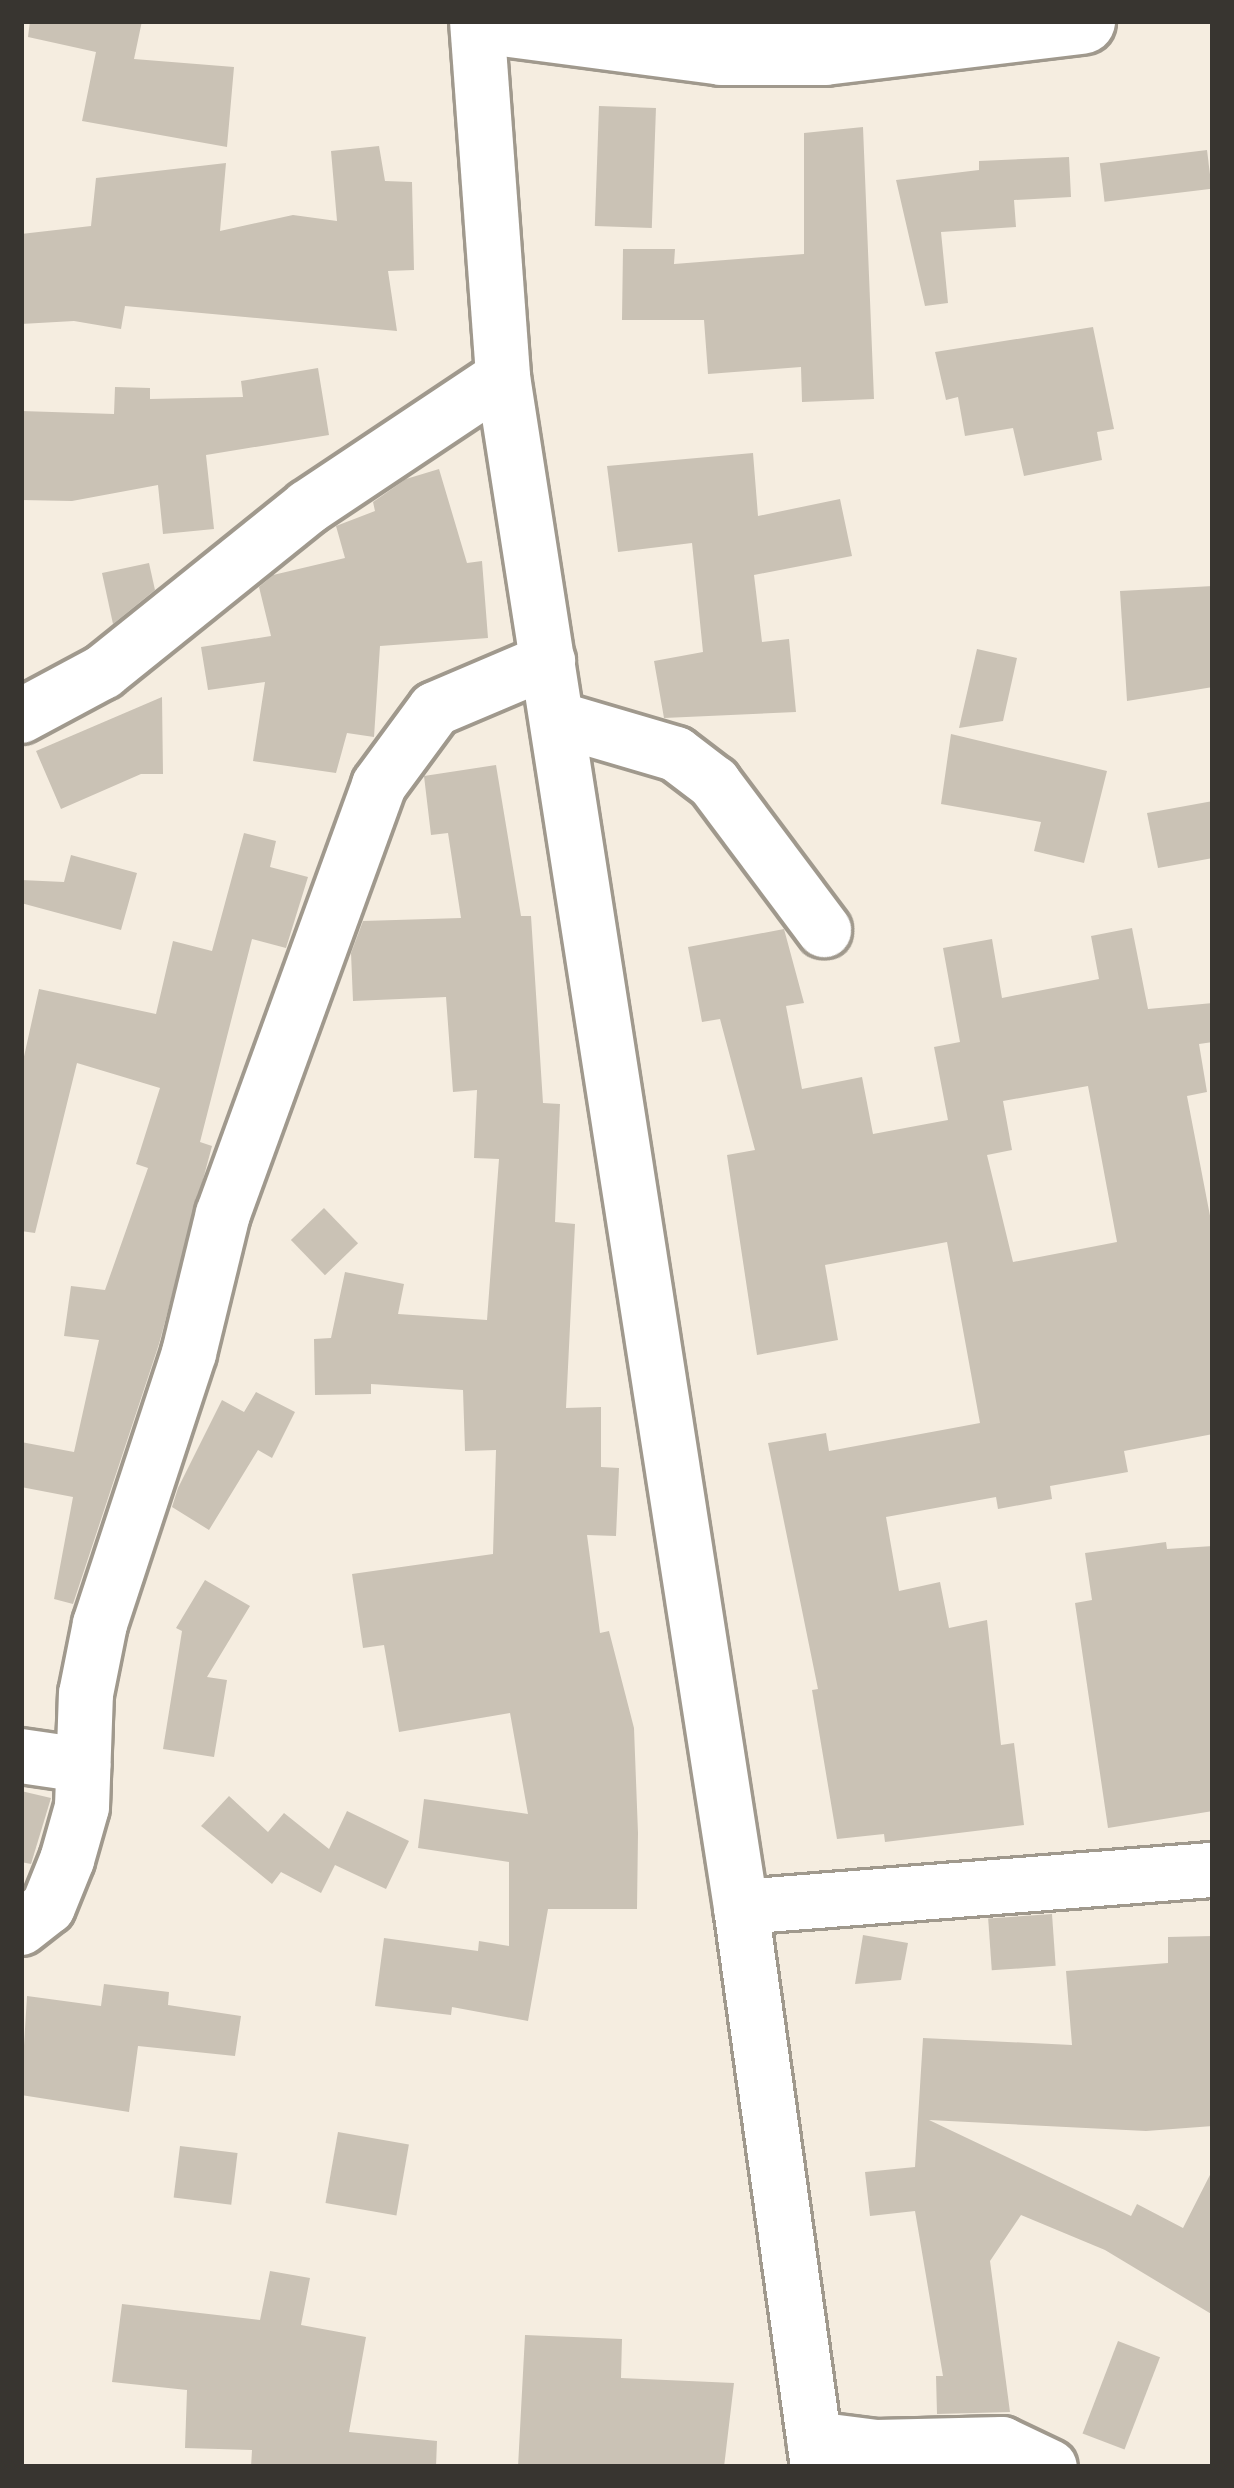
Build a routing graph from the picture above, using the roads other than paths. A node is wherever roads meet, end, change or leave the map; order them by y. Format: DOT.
graph roads {
  1 [pos="1082,21"];
  2 [pos="511,23"];
  3 [pos="503,377"];
  4 [pos="548,661"];
  5 [pos="21,716"];
  6 [pos="556,719"];
  7 [pos="824,930"];
  8 [pos="21,1756"];
  9 [pos="83,1765"];
  10 [pos="1213,1870"];
  11 [pos="741,1907"];
  12 [pos="21,1928"];
  13 [pos="816,2453"];
  14 [pos="1050,2467"];
  1 -- 2 [label="highway"];
  2 -- 3 [label="street"];
  3 -- 4 [label="street"];
  3 -- 5 [label="street"];
  4 -- 6 [label="street"];
  4 -- 9 [label="street"];
  6 -- 7 [label="street"];
  6 -- 11 [label="street"];
  8 -- 9 [label="street"];
  9 -- 12 [label="street"];
  10 -- 11 [label="street"];
  11 -- 13 [label="street"];
  13 -- 14 [label="street"];
}
